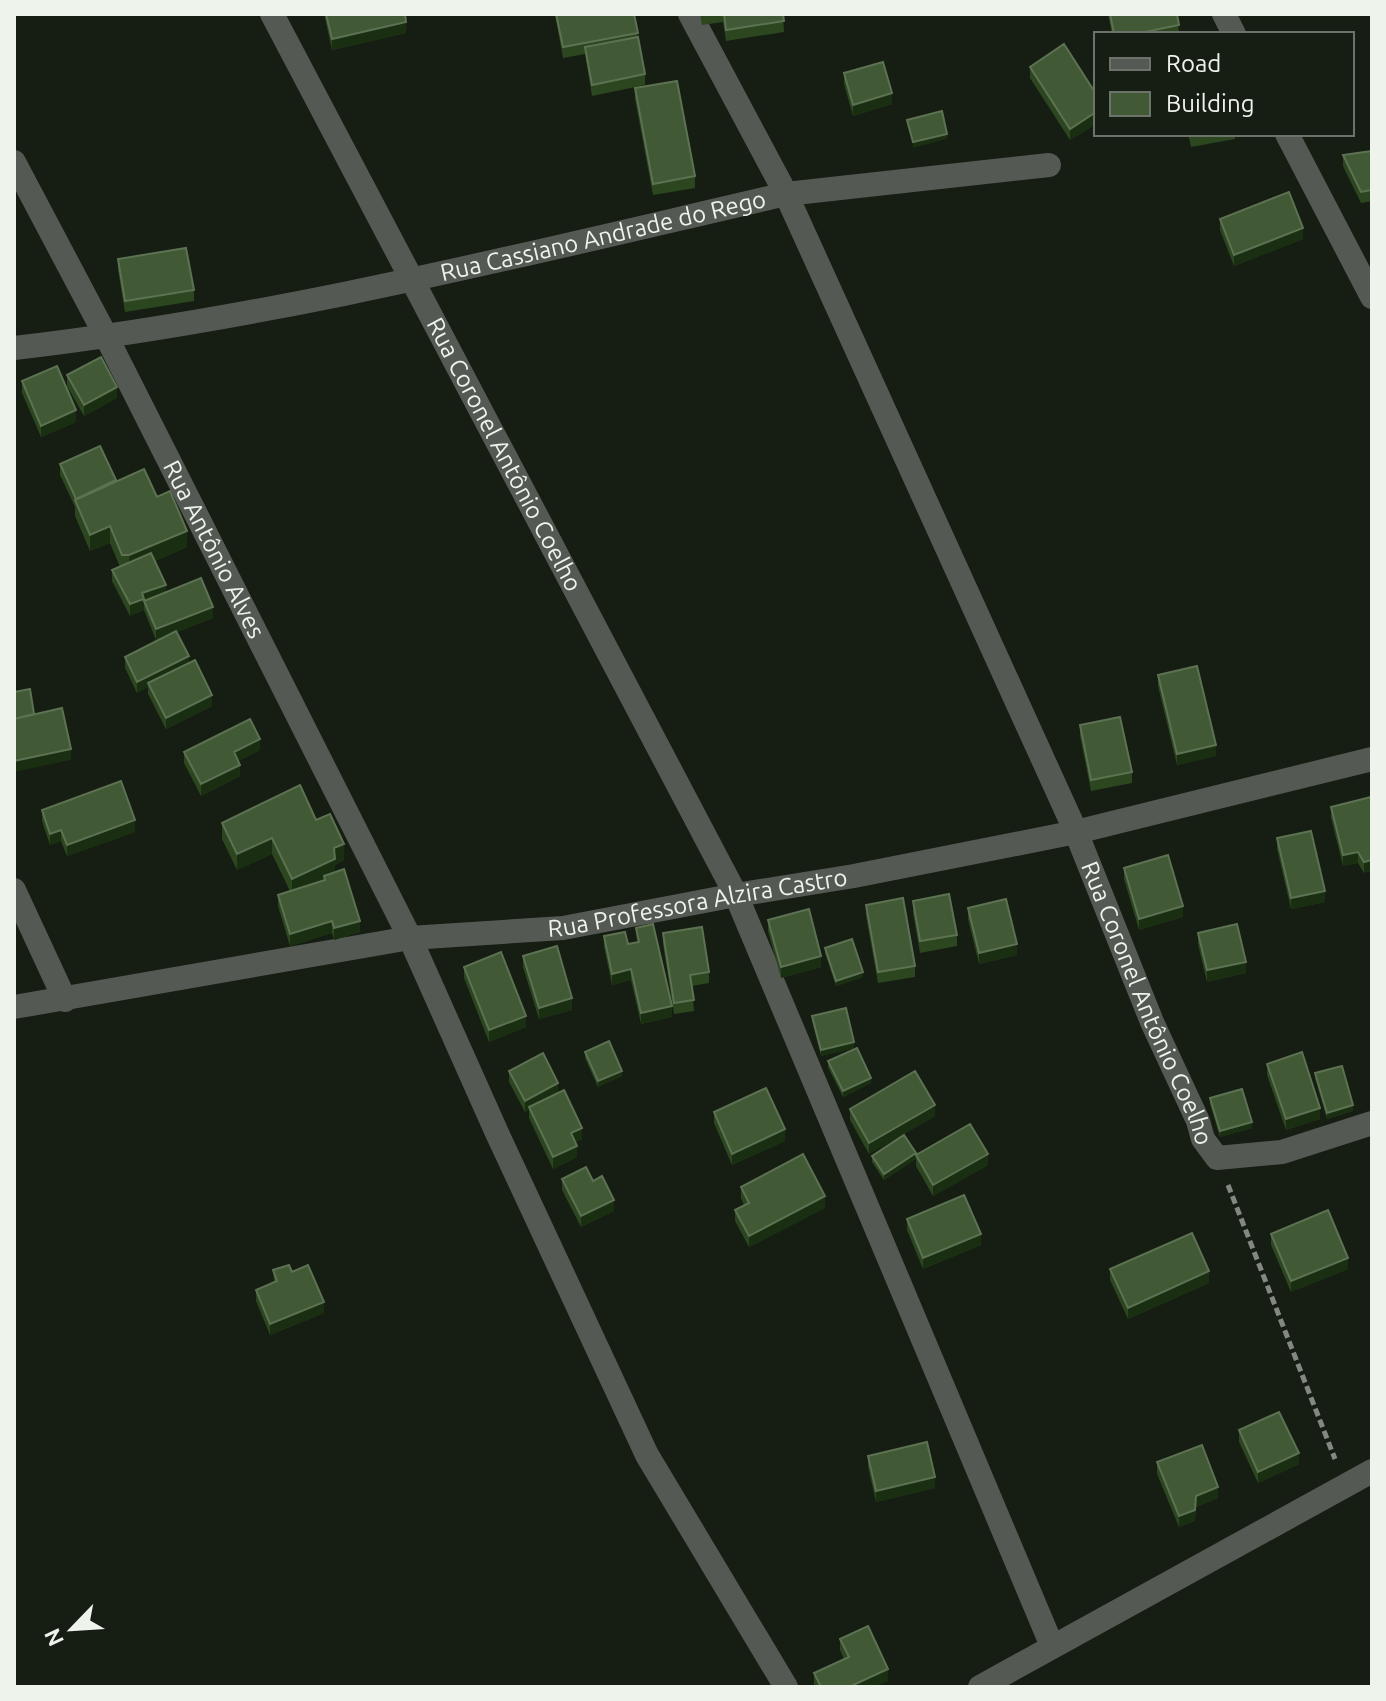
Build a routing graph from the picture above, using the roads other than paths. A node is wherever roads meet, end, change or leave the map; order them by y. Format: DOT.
graph roads {
  1 [pos="272,14"];
  2 [pos="690,14"];
  3 [pos="1224,14"];
  4 [pos="1233,32"];
  5 [pos="1288,136"];
  6 [pos="14,162"];
  7 [pos="1049,165"];
  8 [pos="786,194"];
  9 [pos="411,280"];
  10 [pos="1372,297"];
  11 [pos="107,338"];
  12 [pos="14,348"];
  13 [pos="1372,759"];
  14 [pos="1076,832"];
  15 [pos="14,890"];
  16 [pos="736,895"];
  17 [pos="410,938"];
  18 [pos="65,1000"];
  19 [pos="14,1007"];
  20 [pos="1372,1123"];
  21 [pos="1372,1471"];
  22 [pos="1052,1646"];
  23 [pos="786,1687"];
  24 [pos="980,1687"];
  1 -- 9 [label="street, Rua Coronel Antônio Coelho"];
  2 -- 8 [label="street"];
  3 -- 4 [label="street"];
  5 -- 10 [label="street"];
  6 -- 11 [label="street, Rua Antônio Alves"];
  7 -- 8 [label="street"];
  8 -- 9 [label="street, Rua Cassiano Andrade do Rego"];
  8 -- 14 [label="street, Rua Cassiano Andrade do Rego"];
  9 -- 11 [label="street, Rua Cassiano Andrade do Rego"];
  9 -- 16 [label="street, Rua Coronel Antônio Coelho"];
  11 -- 12 [label="street, Rua Cassiano Andrade do Rego"];
  11 -- 17 [label="street, Rua Antônio Alves"];
  13 -- 14 [label="street, Rua Professora Alzira Castro"];
  14 -- 16 [label="street, Rua Professora Alzira Castro"];
  14 -- 20 [label="street, Rua Coronel Antônio Coelho"];
  15 -- 18 [label="street"];
  16 -- 17 [label="street, Rua Professora Alzira Castro"];
  16 -- 22 [label="street, Rua Coronel Antônio Coelho"];
  17 -- 18 [label="street, Rua Professora Alzira Castro"];
  17 -- 23 [label="street, Rua Antônio Alves"];
  18 -- 19 [label="street, Rua Professora Alzira Castro"];
  21 -- 22 [label="street"];
  22 -- 24 [label="street"];
}
